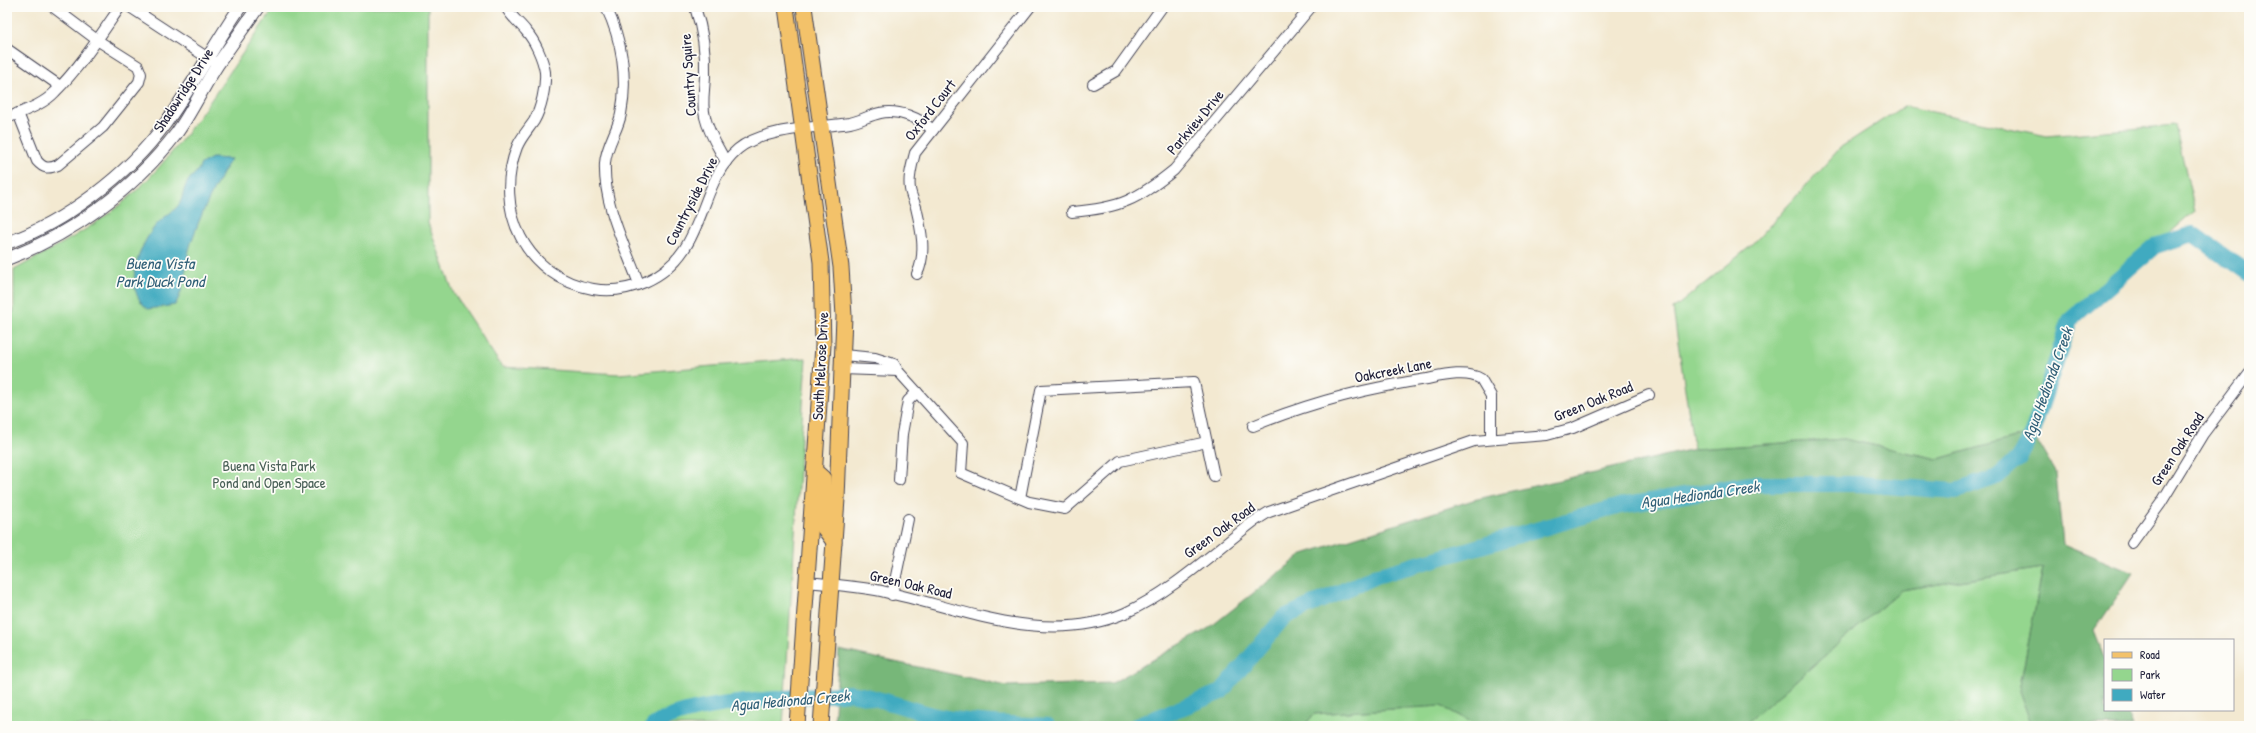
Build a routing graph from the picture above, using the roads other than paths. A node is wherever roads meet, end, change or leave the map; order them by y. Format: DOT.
graph roads {
  1 [pos="53,7"];
  2 [pos="120,7"];
  3 [pos="130,7"];
  4 [pos="240,7"];
  5 [pos="258,7"];
  6 [pos="506,7"];
  7 [pos="606,7"];
  8 [pos="694,7"];
  9 [pos="786,7"];
  10 [pos="804,7"];
  11 [pos="1030,7"];
  12 [pos="1162,7"];
  13 [pos="1311,7"];
  14 [pos="97,40"];
  15 [pos="7,49"];
  16 [pos="207,57"];
  17 [pos="218,65"];
  18 [pos="1093,84"];
  19 [pos="60,86"];
  20 [pos="18,113"];
  21 [pos="7,118"];
  22 [pos="822,126"];
  23 [pos="803,129"];
  24 [pos="933,130"];
  25 [pos="726,162"];
  26 [pos="1072,212"];
  27 [pos="7,243"];
  28 [pos="7,259"];
  29 [pos="917,274"];
  30 [pos="639,284"];
  31 [pos="842,362"];
  32 [pos="2249,373"];
  33 [pos="917,392"];
  34 [pos="1649,395"];
  35 [pos="1253,426"];
  36 [pos="1491,439"];
  37 [pos="1207,442"];
  38 [pos="814,470"];
  39 [pos="1214,476"];
  40 [pos="899,480"];
  41 [pos="1020,498"];
  42 [pos="908,519"];
  43 [pos="834,542"];
  44 [pos="2132,543"];
  45 [pos="806,582"];
  46 [pos="831,584"];
  47 [pos="892,595"];
  48 [pos="797,726"];
  49 [pos="821,726"];
  1 -- 14 [label="street"];
  2 -- 14 [label="street"];
  3 -- 16 [label="street"];
  4 -- 16 [label="street, Shadowridge Drive"];
  5 -- 17 [label="street, Shadowridge Drive"];
  6 -- 30 [label="street, Countryside Drive"];
  7 -- 30 [label="street"];
  8 -- 25 [label="street, Country Squire"];
  9 -- 23 [label="main road, South Melrose Drive"];
  10 -- 22 [label="main road, South Melrose Drive"];
  11 -- 24 [label="street, Oxford Court"];
  12 -- 18 [label="street"];
  13 -- 26 [label="street, Parkview Drive"];
  14 -- 19 [label="street"];
  14 -- 20 [label="street"];
  15 -- 19 [label="street"];
  16 -- 17 [label="street"];
  16 -- 27 [label="street, Shadowridge Drive"];
  17 -- 28 [label="street, Shadowridge Drive"];
  19 -- 20 [label="street"];
  20 -- 21 [label="street"];
  22 -- 23 [label="street, Countryside Drive"];
  22 -- 24 [label="street, Countryside Drive"];
  22 -- 31 [label="main road, South Melrose Drive"];
  23 -- 25 [label="street, Countryside Drive"];
  23 -- 38 [label="main road, South Melrose Drive"];
  24 -- 29 [label="street, Oxford Court"];
  25 -- 30 [label="street, Countryside Drive"];
  31 -- 33 [label="street"];
  31 -- 43 [label="main road, South Melrose Drive"];
  32 -- 44 [label="street, Green Oak Road"];
  33 -- 40 [label="street"];
  33 -- 41 [label="street"];
  34 -- 36 [label="street, Green Oak Road"];
  35 -- 36 [label="street, Oakcreek Lane"];
  36 -- 47 [label="street, Green Oak Road"];
  37 -- 39 [label="street"];
  37 -- 41 [label="street"];
  37 -- 41 [label="street"];
  38 -- 43 [label="main road"];
  38 -- 45 [label="main road, South Melrose Drive"];
  42 -- 47 [label="street"];
  43 -- 46 [label="main road, South Melrose Drive"];
  45 -- 46 [label="street, Green Oak Road"];
  45 -- 48 [label="main road, South Melrose Drive"];
  46 -- 47 [label="street, Green Oak Road"];
  46 -- 49 [label="main road, South Melrose Drive"];
}
